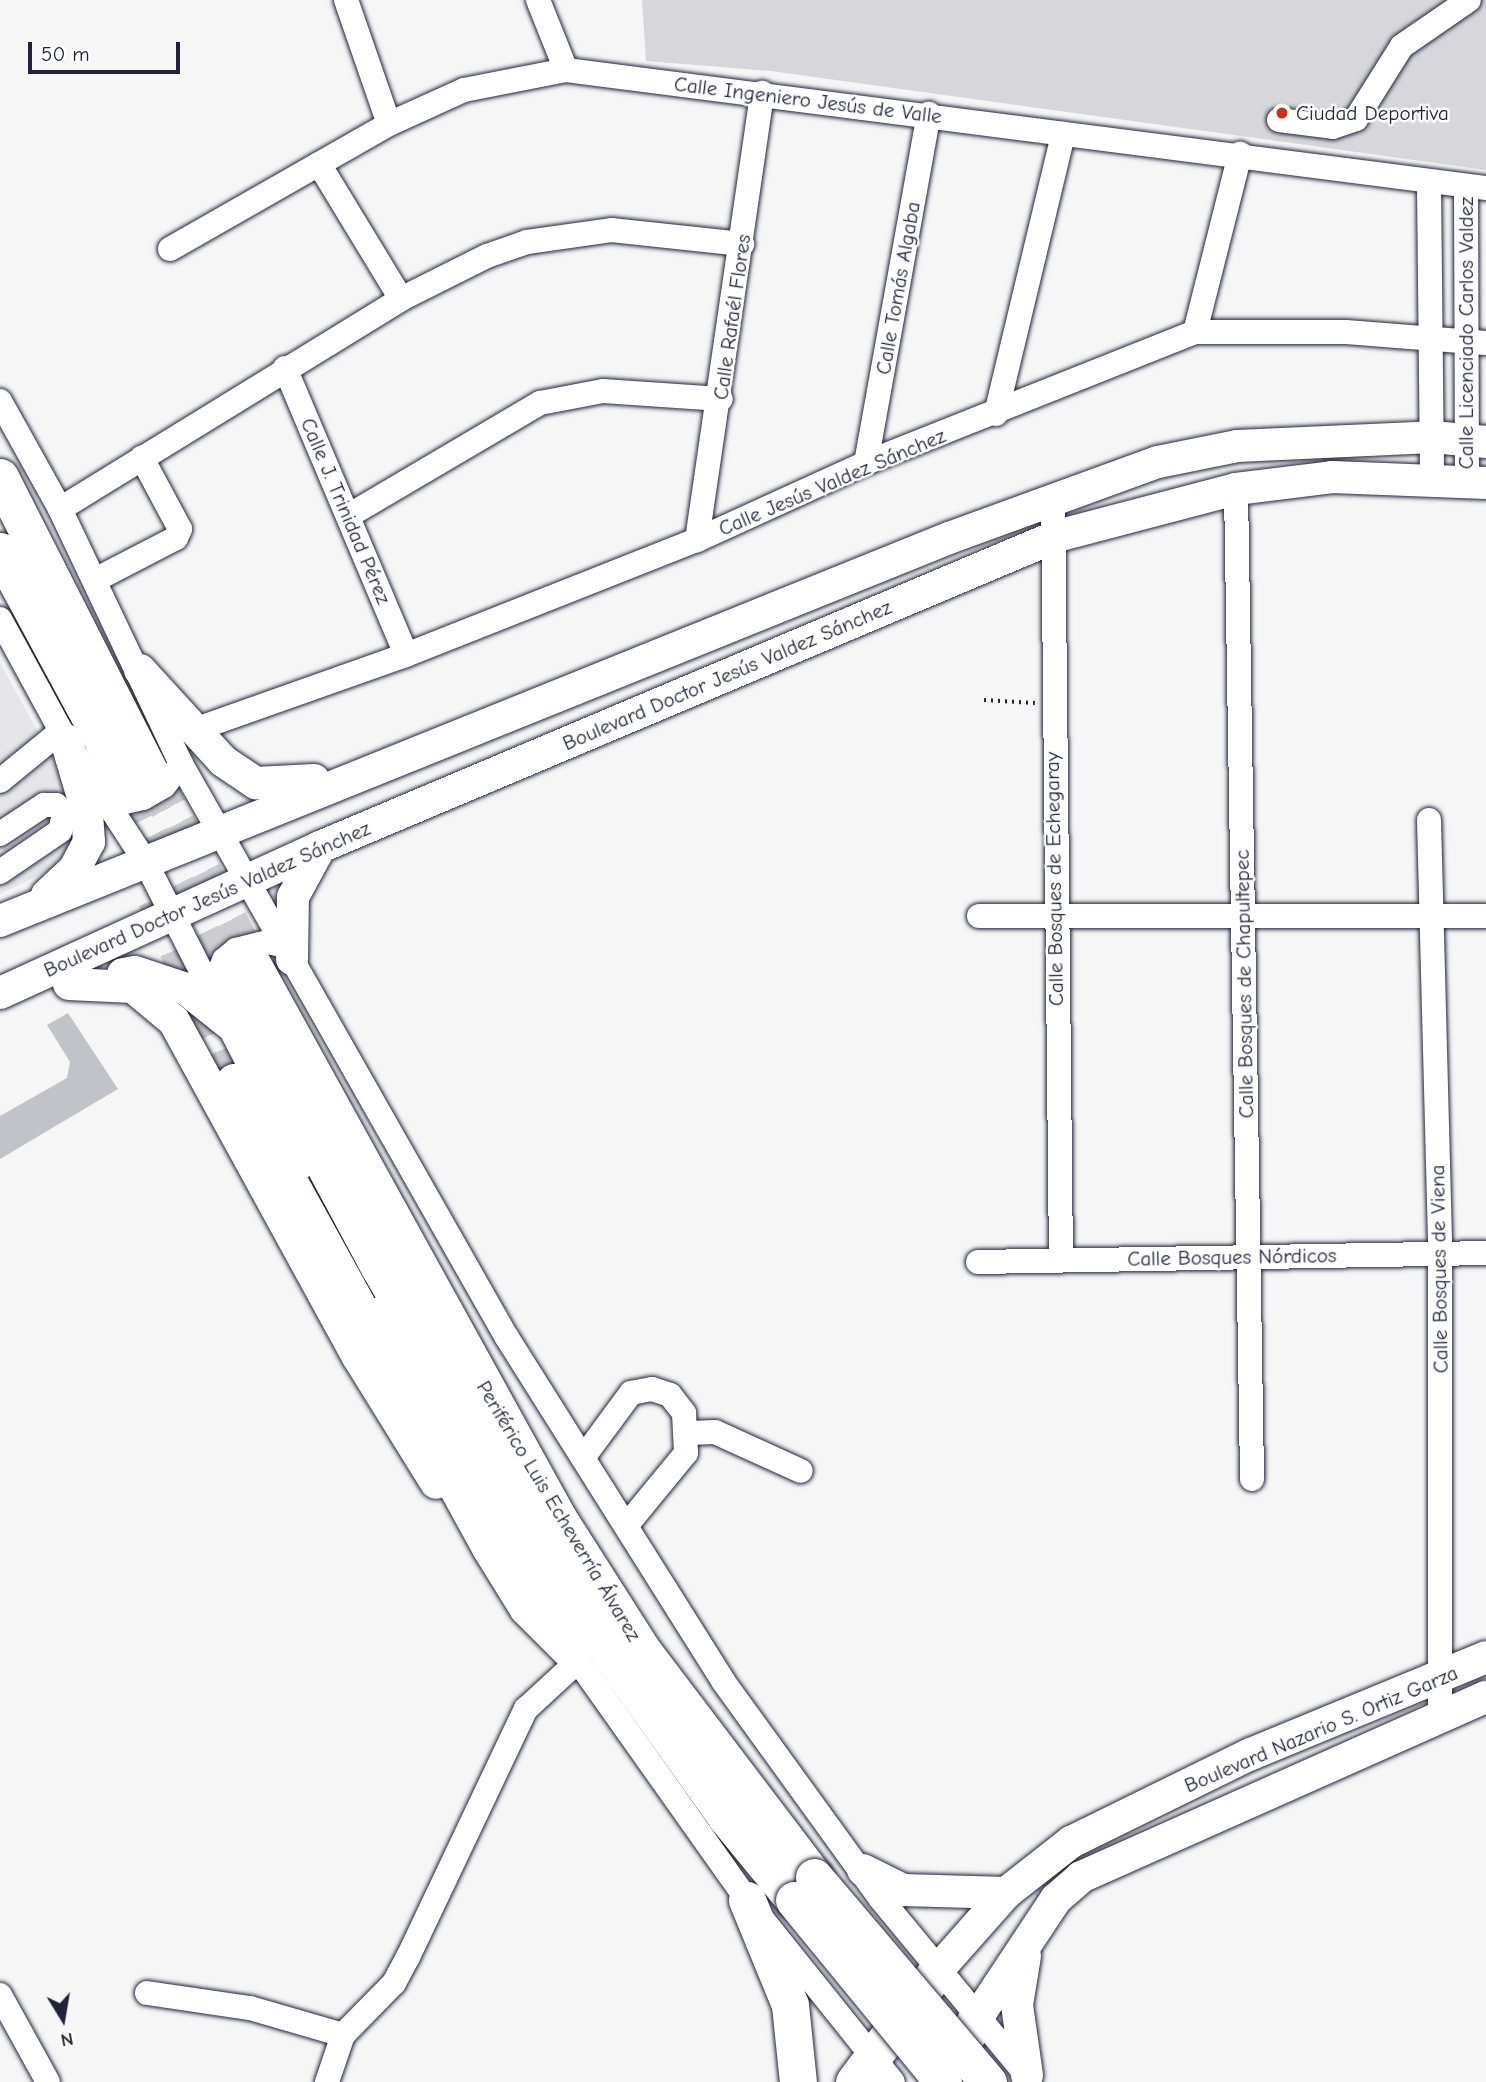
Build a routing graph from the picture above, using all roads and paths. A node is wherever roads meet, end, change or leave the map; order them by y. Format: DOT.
graph roads {
  1 [pos="346,0"];
  2 [pos="538,0"];
  3 [pos="1469,0"];
  4 [pos="566,70"];
  5 [pos="762,93"];
  6 [pos="929,114"];
  7 [pos="1279,120"];
  8 [pos="389,124"];
  9 [pos="1063,134"];
  10 [pos="1240,154"];
  11 [pos="319,164"];
  12 [pos="1429,184"];
  13 [pos="1476,187"];
  14 [pos="742,244"];
  15 [pos="170,249"];
  16 [pos="401,299"];
  17 [pos="1195,332"];
  18 [pos="1432,338"];
  19 [pos="1474,342"];
  20 [pos="285,368"];
  21 [pos="721,398"];
  22 [pos="0,401"];
  23 [pos="996,414"];
  24 [pos="1433,438"];
  25 [pos="1476,441"];
  26 [pos="142,458"];
  27 [pos="866,463"];
  28 [pos="1432,477"];
  29 [pos="0,478"];
  30 [pos="1476,482"];
  31 [pos="1236,489"];
  32 [pos="1053,498"];
  33 [pos="60,509"];
  34 [pos="348,516"];
  35 [pos="1056,536"];
  36 [pos="697,540"];
  37 [pos="0,551"];
  38 [pos="95,580"];
  39 [pos="0,619"];
  40 [pos="406,655"];
  41 [pos="140,670"];
  42 [pos="984,700"];
  43 [pos="1051,705"];
  44 [pos="194,730"];
  45 [pos="73,732"];
  46 [pos="400,760"];
  47 [pos="0,781"];
  48 [pos="134,782"];
  49 [pos="1429,820"];
  50 [pos="219,828"];
  51 [pos="0,834"];
  52 [pos="320,847"];
  53 [pos="144,859"];
  54 [pos="0,872"];
  55 [pos="248,878"];
  56 [pos="35,906"];
  57 [pos="170,914"];
  58 [pos="979,915"];
  59 [pos="1054,915"];
  60 [pos="1486,916"];
  61 [pos="1244,917"];
  62 [pos="1432,917"];
  63 [pos="0,921"];
  64 [pos="288,953"];
  65 [pos="229,977"];
  66 [pos="69,984"];
  67 [pos="0,993"];
  68 [pos="0,1000"];
  69 [pos="230,1024"];
  70 [pos="234,1082"];
  71 [pos="403,1237"];
  72 [pos="1486,1253"];
  73 [pos="1440,1254"];
  74 [pos="1246,1257"];
  75 [pos="1061,1260"];
  76 [pos="978,1262"];
  77 [pos="440,1414"];
  78 [pos="689,1433"];
  79 [pos="583,1458"];
  80 [pos="802,1471"];
  81 [pos="1252,1479"];
  82 [pos="626,1526"];
  83 [pos="521,1597"];
  84 [pos="577,1608"];
  85 [pos="575,1656"];
  86 [pos="1486,1657"];
  87 [pos="1439,1679"];
  88 [pos="1486,1697"];
  89 [pos="1440,1718"];
  90 [pos="863,1870"];
  91 [pos="804,1889"];
  92 [pos="1006,1893"];
  93 [pos="747,1900"];
  94 [pos="865,1903"];
  95 [pos="1031,1936"];
  96 [pos="797,1965"];
  97 [pos="937,1971"];
  98 [pos="147,1993"];
  99 [pos="0,1995"];
  100 [pos="976,2018"];
  101 [pos="343,2035"];
  102 [pos="873,2074"];
  103 [pos="1030,2079"];
  104 [pos="48,2082"];
  105 [pos="327,2082"];
  106 [pos="798,2082"];
  107 [pos="941,2082"];
  108 [pos="988,2082"];
  1 -- 8 [label="street"];
  2 -- 4 [label="street"];
  3 -- 7 [label="street"];
  4 -- 5 [label="street, Calle Ingeniero Jesús de Valle"];
  4 -- 8 [label="street, Calle Ingeniero Jesús de Valle"];
  5 -- 6 [label="street, Calle Ingeniero Jesús de Valle"];
  5 -- 14 [label="street, Calle Rafaél Flores"];
  6 -- 9 [label="street, Calle Ingeniero Jesús de Valle"];
  6 -- 27 [label="street, Calle Tomás Algaba"];
  8 -- 11 [label="street, Calle Ingeniero Jesús de Valle"];
  9 -- 10 [label="street, Calle Ingeniero Jesús de Valle"];
  9 -- 23 [label="street"];
  10 -- 12 [label="street, Calle Ingeniero Jesús de Valle"];
  10 -- 17 [label="street"];
  11 -- 15 [label="street, Calle Ingeniero Jesús de Valle"];
  11 -- 16 [label="street"];
  12 -- 13 [label="street, Calle Ingeniero Jesús de Valle"];
  12 -- 18 [label="street, Calle Licenciado Carlos Valdez"];
  13 -- 19 [label="street, Calle Licenciado Carlos Valdez"];
  14 -- 16 [label="street"];
  14 -- 21 [label="street, Calle Rafaél Flores"];
  16 -- 20 [label="street"];
  17 -- 18 [label="street, Calle Jesús Valdez Sánchez"];
  17 -- 23 [label="street, Calle Jesús Valdez Sánchez"];
  18 -- 19 [label="street, Calle Jesús Valdez Sánchez"];
  18 -- 24 [label="street, Calle Licenciado Carlos Valdez"];
  19 -- 25 [label="street, Calle Licenciado Carlos Valdez"];
  20 -- 26 [label="street"];
  20 -- 34 [label="street, Calle J. Trinidad Pérez"];
  21 -- 34 [label="street"];
  21 -- 36 [label="street, Calle Rafaél Flores"];
  22 -- 33 [label="street"];
  23 -- 27 [label="street, Calle Jesús Valdez Sánchez"];
  24 -- 25 [label="main road, Boulevard Doctor Jesús Valdez Sánchez"];
  24 -- 28 [label="street, Calle Licenciado Carlos Valdez"];
  24 -- 32 [label="main road, Boulevard Doctor Jesús Valdez Sánchez"];
  25 -- 30 [label="street, Calle Licenciado Carlos Valdez"];
  26 -- 33 [label="street"];
  26 -- 38 [label="street"];
  27 -- 36 [label="street, Calle Jesús Valdez Sánchez"];
  28 -- 30 [label="main road, Boulevard Doctor Jesús Valdez Sánchez"];
  28 -- 31 [label="main road, Boulevard Doctor Jesús Valdez Sánchez"];
  29 -- 48 [label="highway"];
  31 -- 35 [label="main road, Boulevard Doctor Jesús Valdez Sánchez"];
  31 -- 61 [label="street, Calle Bosques de Chapultepec"];
  32 -- 35 [label="street, Calle Bosques de Echegaray"];
  32 -- 46 [label="main road, Boulevard Doctor Jesús Valdez Sánchez"];
  33 -- 38 [label="street"];
  34 -- 40 [label="street, Calle J. Trinidad Pérez"];
  35 -- 43 [label="street, Calle Bosques de Echegaray"];
  35 -- 52 [label="main road, Boulevard Doctor Jesús Valdez Sánchez"];
  36 -- 40 [label="street, Calle Jesús Valdez Sánchez"];
  37 -- 45 [label="highway"];
  38 -- 41 [label="street"];
  39 -- 45 [label="street"];
  40 -- 44 [label="street, Calle Jesús Valdez Sánchez"];
  41 -- 44 [label="main road"];
  41 -- 48 [label="street"];
  42 -- 43 [label="path"];
  43 -- 59 [label="street, Calle Bosques de Echegaray"];
  44 -- 46 [label="main road"];
  45 -- 47 [label="street"];
  45 -- 48 [label="highway"];
  45 -- 56 [label="main road"];
  46 -- 50 [label="main road, Boulevard Doctor Jesús Valdez Sánchez"];
  48 -- 50 [label="street"];
  48 -- 53 [label="street"];
  49 -- 62 [label="street, Calle Bosques de Viena"];
  50 -- 53 [label="main road, Boulevard Doctor Jesús Valdez Sánchez"];
  50 -- 55 [label="street"];
  51 -- 54 [label="street"];
  52 -- 55 [label="main road, Boulevard Doctor Jesús Valdez Sánchez"];
  52 -- 64 [label="main road"];
  53 -- 56 [label="main road, Boulevard Doctor Jesús Valdez Sánchez"];
  53 -- 57 [label="street"];
  55 -- 57 [label="main road, Boulevard Doctor Jesús Valdez Sánchez"];
  55 -- 64 [label="street"];
  56 -- 63 [label="main road, Boulevard Doctor Jesús Valdez Sánchez"];
  57 -- 65 [label="street"];
  57 -- 67 [label="main road, Boulevard Doctor Jesús Valdez Sánchez"];
  58 -- 59 [label="street"];
  59 -- 61 [label="street"];
  59 -- 75 [label="street, Calle Bosques de Echegaray"];
  60 -- 62 [label="street"];
  61 -- 62 [label="street"];
  61 -- 74 [label="street, Calle Bosques de Chapultepec"];
  62 -- 73 [label="street, Calle Bosques de Viena"];
  64 -- 65 [label="street"];
  64 -- 79 [label="street"];
  65 -- 69 [label="street"];
  65 -- 71 [label="highway, Periférico Luis Echeverría Álvarez"];
  65 -- 84 [label="highway, Periférico Luis Echeverría Álvarez"];
  66 -- 68 [label="main road"];
  66 -- 69 [label="main road"];
  66 -- 83 [label="main road"];
  69 -- 77 [label="street"];
  70 -- 83 [label="highway"];
  71 -- 91 [label="highway, Periférico Luis Echeverría Álvarez"];
  71 -- 94 [label="highway"];
  72 -- 73 [label="street, Calle Bosques Nórdicos"];
  73 -- 74 [label="street, Calle Bosques Nórdicos"];
  73 -- 87 [label="street, Calle Bosques de Viena"];
  74 -- 75 [label="street, Calle Bosques Nórdicos"];
  74 -- 81 [label="street, Calle Bosques de Chapultepec"];
  75 -- 76 [label="street, Calle Bosques Nórdicos"];
  77 -- 84 [label="highway"];
  77 -- 85 [label="street"];
  78 -- 79 [label="street"];
  78 -- 80 [label="street"];
  78 -- 82 [label="street"];
  79 -- 82 [label="street"];
  82 -- 90 [label="street"];
  83 -- 85 [label="highway"];
  84 -- 91 [label="highway, Periférico Luis Echeverría Álvarez"];
  85 -- 93 [label="street"];
  85 -- 101 [label="street"];
  86 -- 87 [label="main road, Boulevard Nazario S. Ortiz Garza"];
  87 -- 89 [label="street, Calle Bosques de Viena"];
  87 -- 92 [label="main road, Boulevard Nazario S. Ortiz Garza"];
  88 -- 89 [label="main road, Boulevard Nazario S. Ortiz Garza"];
  89 -- 95 [label="main road, Boulevard Nazario S. Ortiz Garza"];
  90 -- 92 [label="main road"];
  90 -- 94 [label="street"];
  91 -- 107 [label="highway, Periférico Luis Echeverría Álvarez, bridge"];
  91 -- 108 [label="highway, Periférico Luis Echeverría Álvarez, bridge"];
  92 -- 97 [label="main road, Boulevard Nazario S. Ortiz Garza"];
  93 -- 96 [label="street"];
  93 -- 106 [label="highway"];
  94 -- 96 [label="street"];
  94 -- 97 [label="street"];
  95 -- 100 [label="main road, Boulevard Nazario S. Ortiz Garza"];
  95 -- 103 [label="main road"];
  96 -- 102 [label="street"];
  97 -- 100 [label="street"];
  97 -- 102 [label="highway, Boulevard Nazario S. Ortiz Garza"];
  98 -- 101 [label="street"];
  99 -- 104 [label="street"];
  100 -- 103 [label="street"];
  100 -- 107 [label="highway, Boulevard Nazario S. Ortiz Garza"];
  101 -- 105 [label="street"];
}
